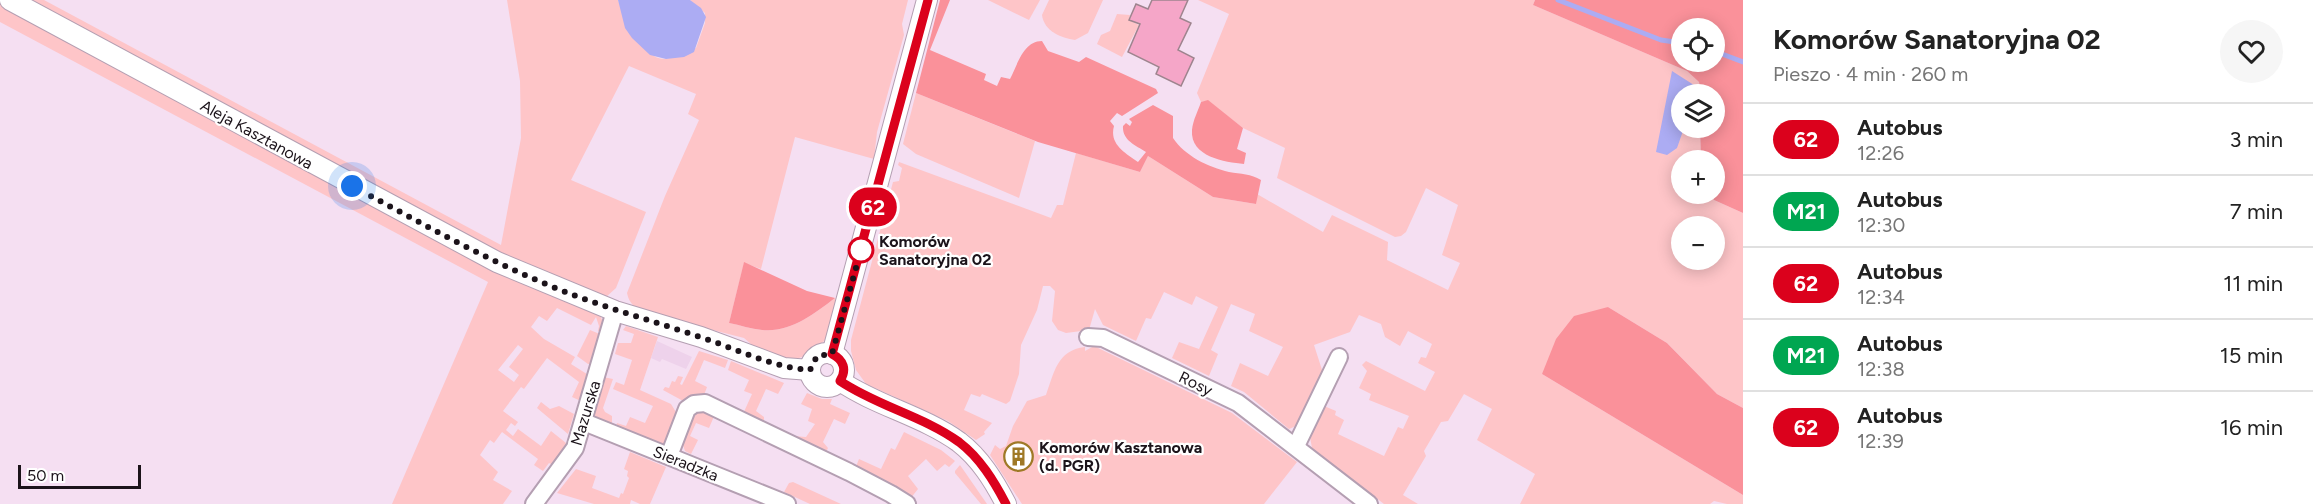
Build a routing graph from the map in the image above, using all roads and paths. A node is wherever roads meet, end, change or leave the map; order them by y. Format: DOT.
graph roads {
  1 [pos="10,0"];
  2 [pos="927,0"];
  3 [pos="615,311"];
  4 [pos="1088,337"];
  5 [pos="832,354"];
  6 [pos="1339,357"];
  7 [pos="810,370"];
  8 [pos="840,381"];
  9 [pos="584,422"];
  10 [pos="1296,446"];
  11 [pos="669,456"];
  12 [pos="534,504"];
  13 [pos="787,504"];
  14 [pos="907,504"];
  15 [pos="1006,504"];
  16 [pos="1369,504"];
  1 -- 3 [label="street, Aleja Kasztanowa"];
  2 -- 5 [label="street"];
  3 -- 7 [label="street, Aleja Kasztanowa"];
  3 -- 9 [label="street, Mazurska"];
  4 -- 10 [label="street, Rosy"];
  5 -- 7 [label="street"];
  5 -- 8 [label="street"];
  6 -- 10 [label="street"];
  7 -- 8 [label="street"];
  8 -- 15 [label="street"];
  9 -- 11 [label="street, Sieradzka"];
  9 -- 12 [label="street, Mazurska"];
  10 -- 16 [label="street, Rosy"];
  11 -- 13 [label="street, Sieradzka"];
  11 -- 14 [label="street"];
}
